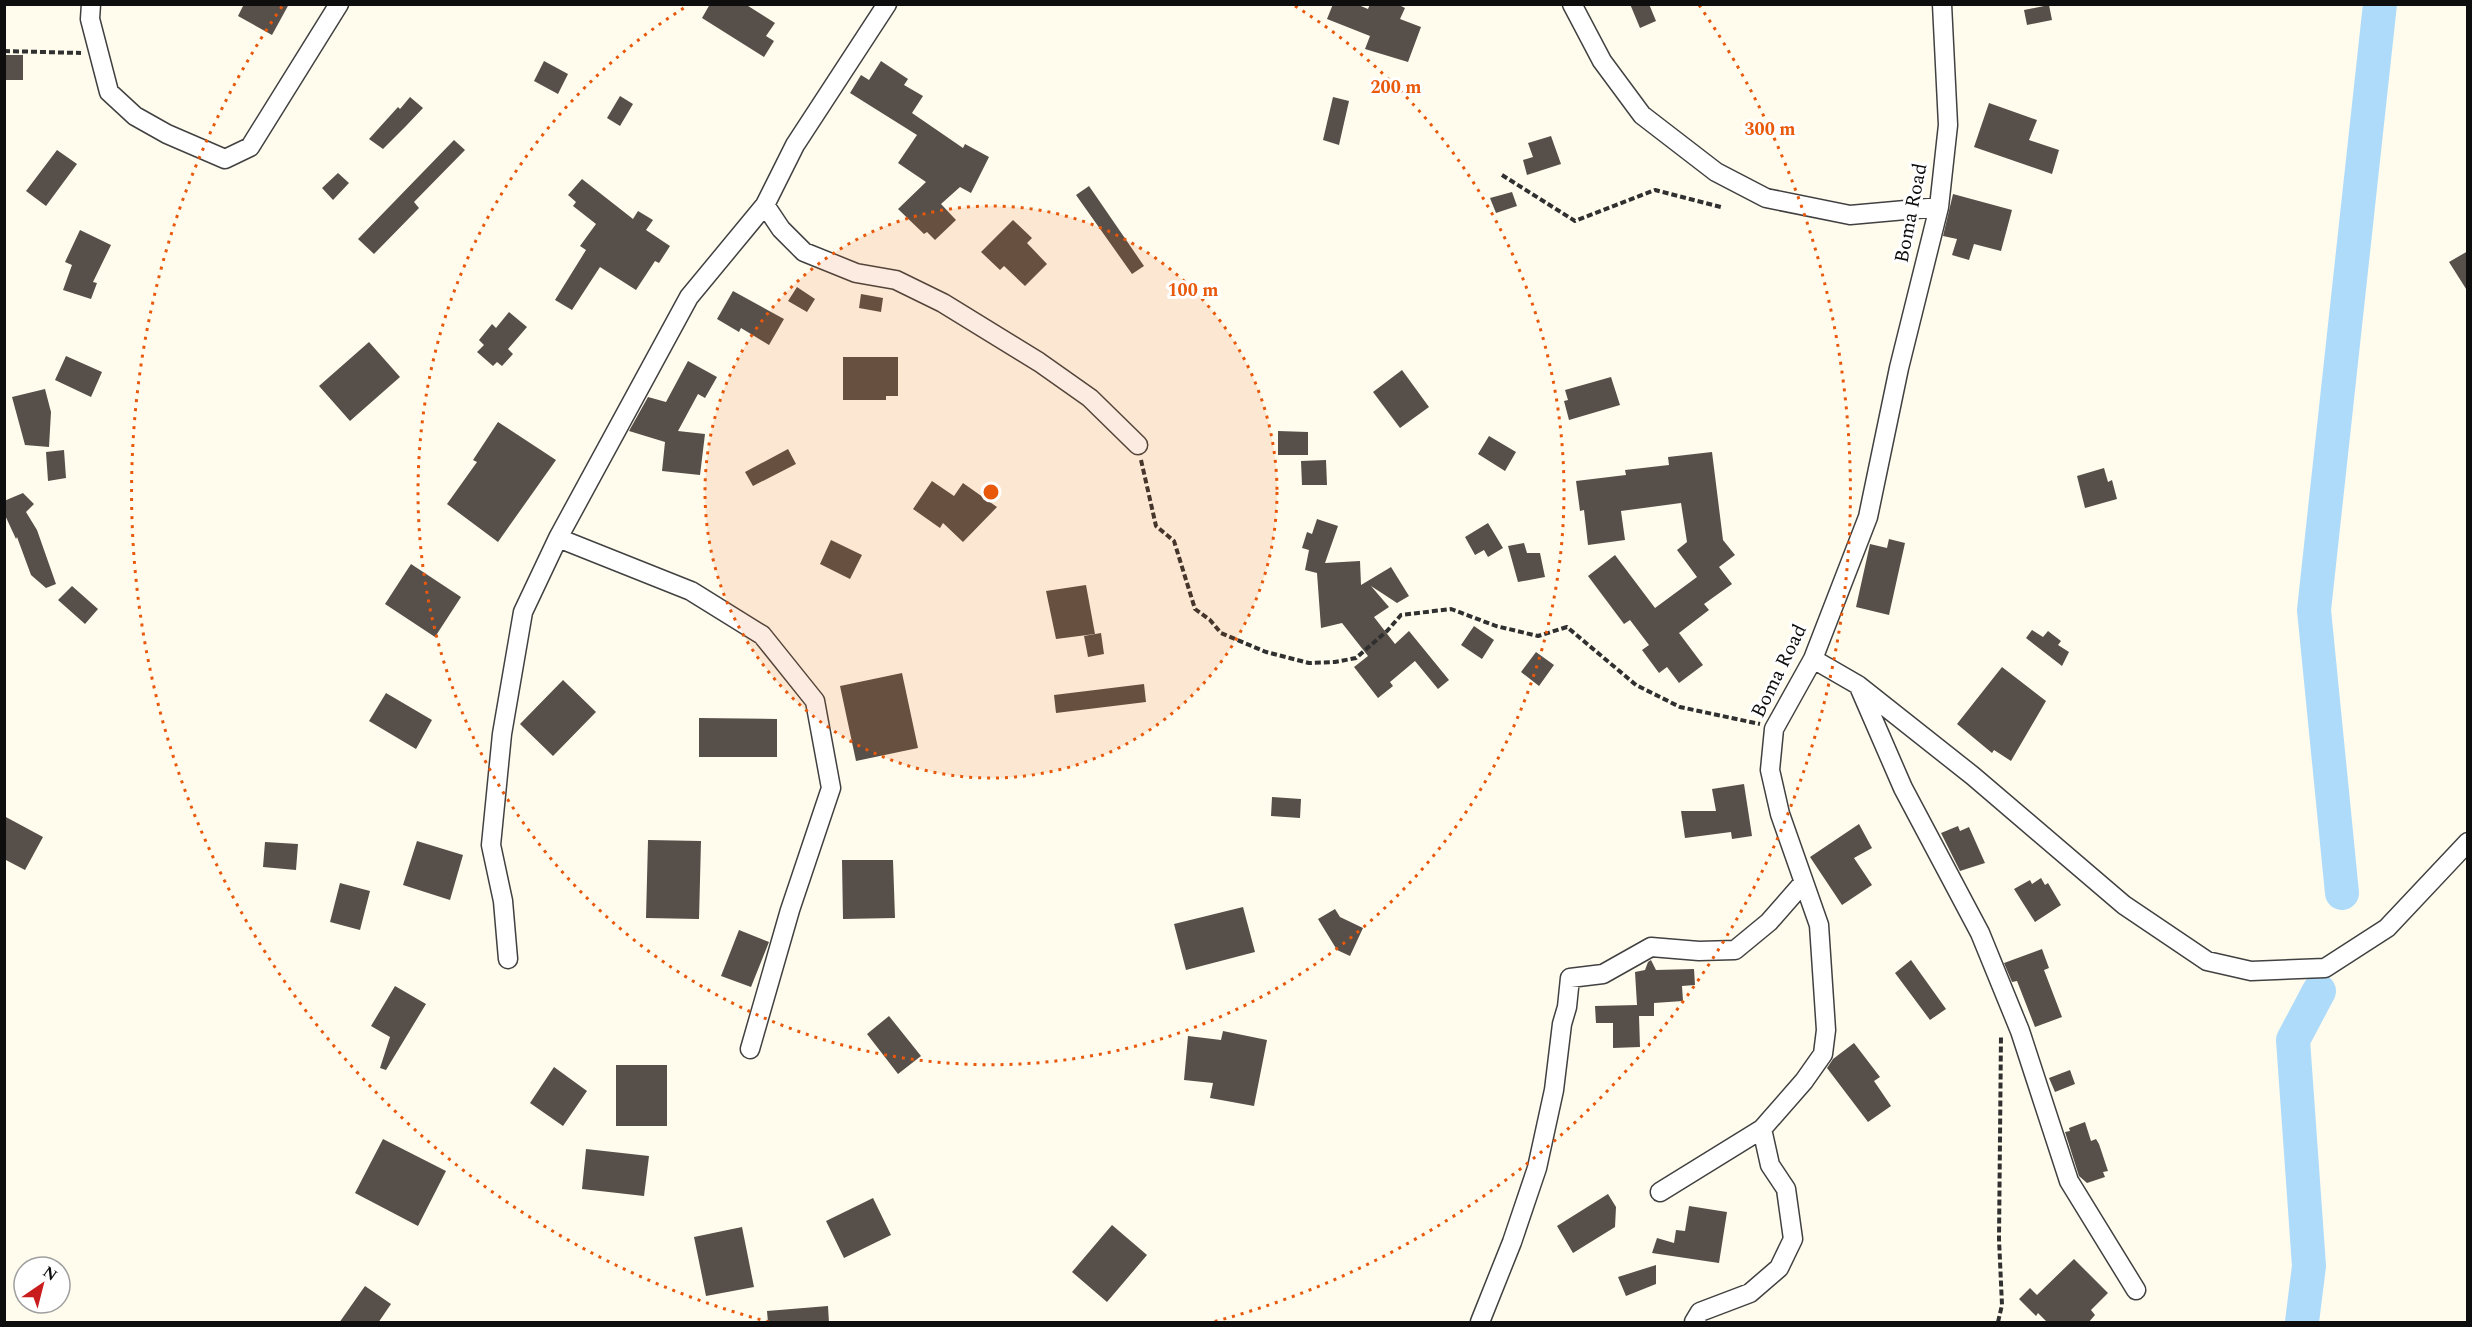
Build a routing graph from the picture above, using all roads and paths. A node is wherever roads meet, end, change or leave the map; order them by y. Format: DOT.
graph roads {
  1 [pos="91,4"];
  2 [pos="339,4"];
  3 [pos="887,4"];
  4 [pos="1572,4"];
  5 [pos="1942,4"];
  6 [pos="4,51"];
  7 [pos="99,55"];
  8 [pos="1502,175"];
  9 [pos="765,205"];
  10 [pos="1721,207"];
  11 [pos="1939,207"];
  12 [pos="1138,445"];
  13 [pos="558,538"];
  14 [pos="1813,659"];
  15 [pos="1858,685"];
  16 [pos="1774,729"];
  17 [pos="2468,842"];
  18 [pos="1804,882"];
  19 [pos="508,959"];
  20 [pos="2001,1029"];
  21 [pos="750,1049"];
  22 [pos="1762,1129"];
  23 [pos="1660,1192"];
  24 [pos="2136,1290"];
  25 [pos="1479,1323"];
  26 [pos="1694,1323"];
  27 [pos="1998,1323"];
  1 -- 7 [label="street"];
  2 -- 7 [label="street"];
  3 -- 9 [label="street"];
  4 -- 11 [label="street"];
  5 -- 11 [label="street, Boma Road"];
  6 -- 7 [label="path"];
  8 -- 10 [label="path"];
  9 -- 12 [label="street"];
  9 -- 13 [label="street"];
  11 -- 14 [label="street, Boma Road"];
  12 -- 16 [label="path"];
  13 -- 19 [label="street"];
  13 -- 21 [label="street"];
  14 -- 15 [label="street"];
  14 -- 16 [label="street, Boma Road"];
  15 -- 17 [label="street"];
  15 -- 24 [label="street"];
  16 -- 18 [label="street, Boma Road"];
  18 -- 22 [label="street, Boma Road"];
  18 -- 25 [label="street"];
  20 -- 27 [label="path"];
  22 -- 23 [label="street, Boma Road"];
  22 -- 26 [label="street"];
}
